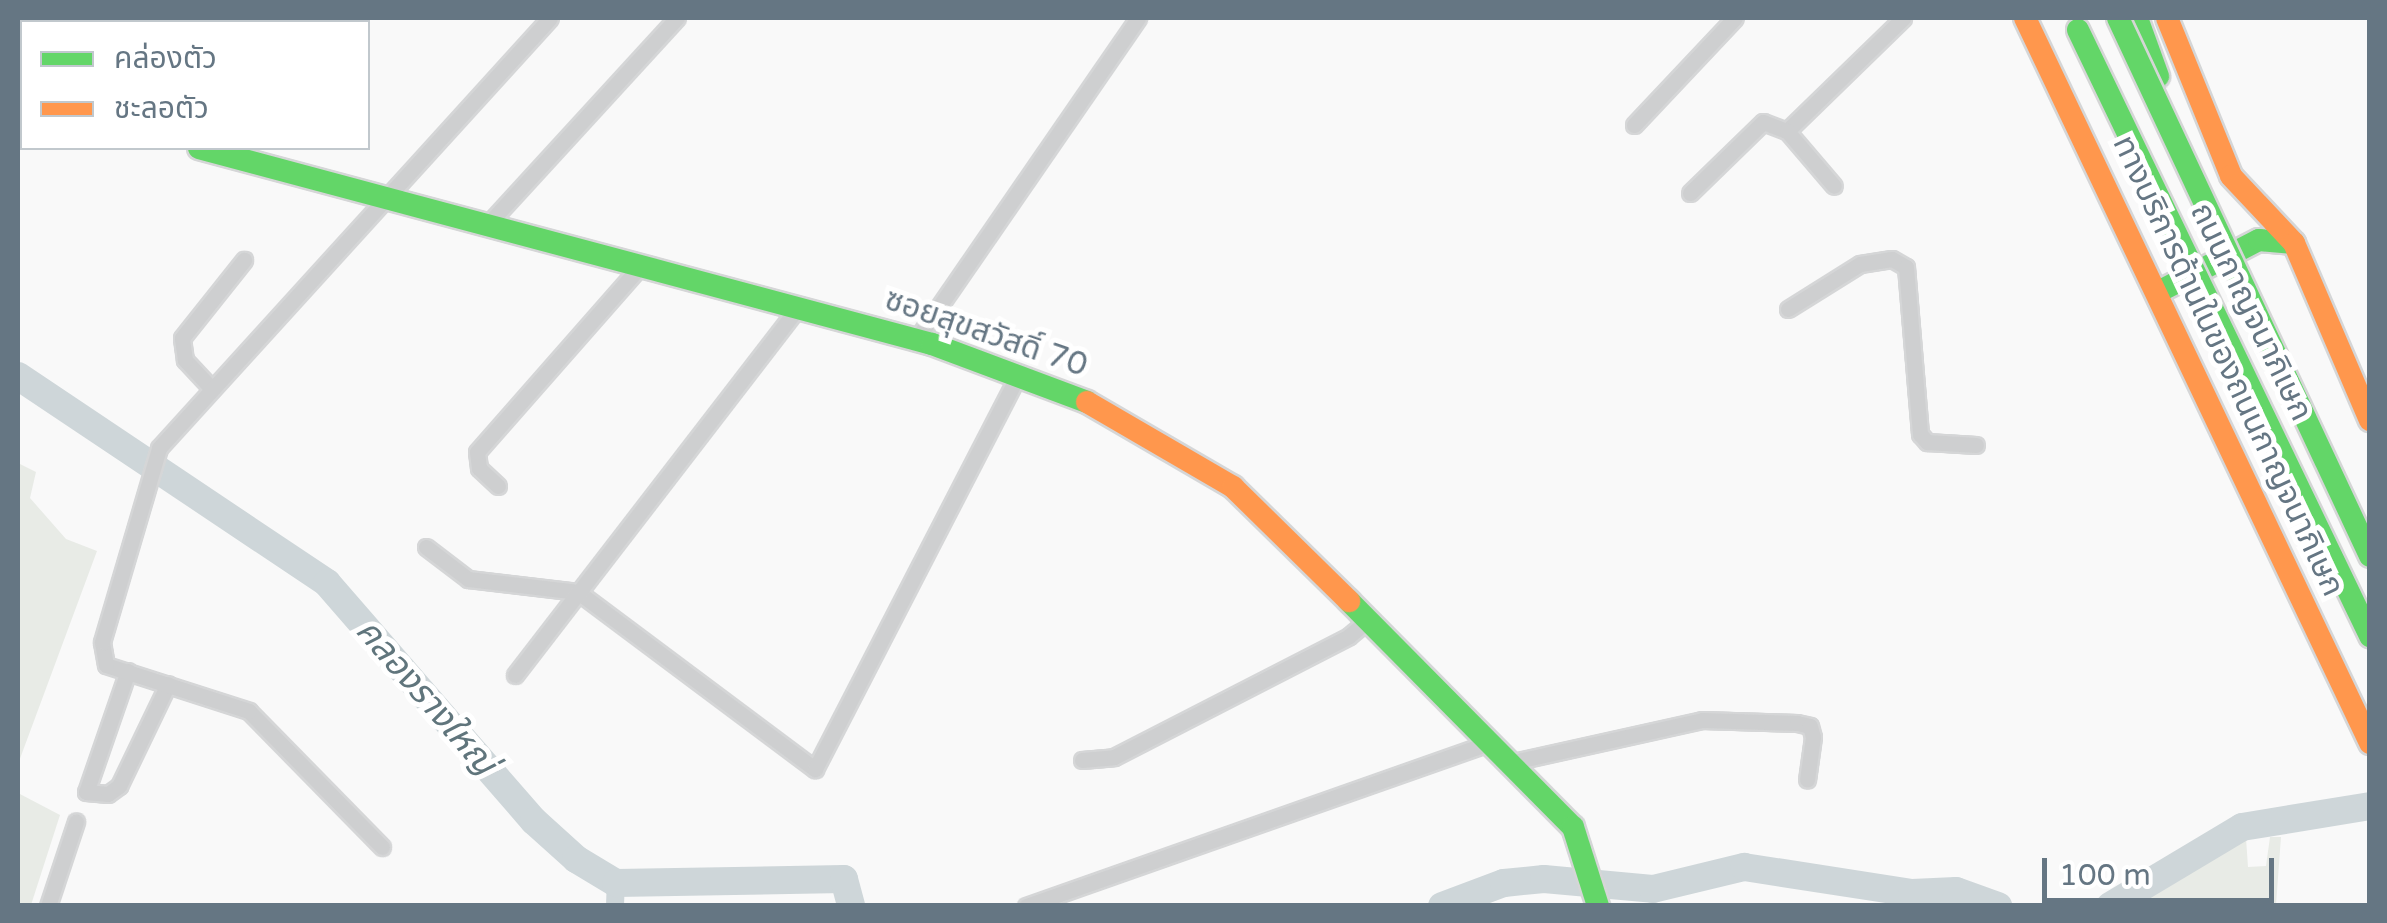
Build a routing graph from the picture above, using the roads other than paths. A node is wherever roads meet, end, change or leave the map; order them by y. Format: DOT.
graph roads {
  1 [pos="550,18"];
  2 [pos="677,18"];
  3 [pos="1138,18"];
  4 [pos="1735,18"];
  5 [pos="1903,18"];
  6 [pos="2024,18"];
  7 [pos="2072,18"];
  8 [pos="2118,18"];
  9 [pos="2137,18"];
  10 [pos="2167,18"];
  11 [pos="1634,124"];
  12 [pos="1787,131"];
  13 [pos="219,150"];
  14 [pos="1834,186"];
  15 [pos="2199,190"];
  16 [pos="1690,193"];
  17 [pos="386,196"];
  18 [pos="490,223"];
  19 [pos="2294,243"];
  20 [pos="244,260"];
  21 [pos="641,265"];
  22 [pos="2160,291"];
  23 [pos="798,308"];
  24 [pos="1788,308"];
  25 [pos="916,340"];
  26 [pos="1019,373"];
  27 [pos="2363,388"];
  28 [pos="212,389"];
  29 [pos="2370,420"];
  30 [pos="1976,445"];
  31 [pos="498,486"];
  32 [pos="426,547"];
  33 [pos="2370,556"];
  34 [pos="578,592"];
  35 [pos="1368,620"];
  36 [pos="2370,636"];
  37 [pos="128,671"];
  38 [pos="515,675"];
  39 [pos="168,684"];
  40 [pos="1492,742"];
  41 [pos="2370,743"];
  42 [pos="1082,760"];
  43 [pos="1513,762"];
  44 [pos="1807,780"];
  45 [pos="76,822"];
  46 [pos="382,848"];
  47 [pos="1060,900"];
  48 [pos="1598,905"];
  49 [pos="48,906"];
  50 [pos="1026,906"];
  1 -- 17 [label="street"];
  2 -- 18 [label="street"];
  3 -- 25 [label="street"];
  4 -- 11 [label="street"];
  5 -- 12 [label="street"];
  6 -- 22 [label="main road, ทางบริการด้านในของถนนกาญจนาภิเษก"];
  7 -- 36 [label="main road, ถนนกาญจนาภิเษก, bridge"];
  8 -- 15 [label="main road, ถนนกาญจนาภิเษก, bridge"];
  9 -- 15 [label="main road, bridge"];
  10 -- 19 [label="main road"];
  12 -- 14 [label="street"];
  12 -- 16 [label="street"];
  13 -- 17 [label="main road, ซอยสุขสวัสดิ์ 70"];
  15 -- 33 [label="main road, ถนนกาญจนาภิเษก, bridge"];
  17 -- 18 [label="main road, ซอยสุขสวัสดิ์ 70"];
  17 -- 28 [label="street"];
  18 -- 21 [label="main road, ซอยสุขสวัสดิ์ 70"];
  19 -- 22 [label="main road"];
  19 -- 27 [label="main road"];
  20 -- 28 [label="street"];
  21 -- 23 [label="main road, ซอยสุขสวัสดิ์ 70"];
  21 -- 31 [label="street"];
  22 -- 41 [label="main road, ทางบริการด้านในของถนนกาญจนาภิเษก"];
  23 -- 25 [label="main road, ซอยสุขสวัสดิ์ 70"];
  23 -- 34 [label="street"];
  24 -- 30 [label="street"];
  25 -- 26 [label="main road, ซอยสุขสวัสดิ์ 70"];
  26 -- 34 [label="street"];
  26 -- 35 [label="main road, ซอยสุขสวัสดิ์ 70"];
  27 -- 29 [label="main road"];
  28 -- 37 [label="street"];
  32 -- 34 [label="street"];
  34 -- 38 [label="street"];
  35 -- 40 [label="main road, ซอยสุขสวัสดิ์ 70"];
  35 -- 42 [label="street"];
  37 -- 39 [label="street"];
  37 -- 39 [label="street"];
  39 -- 46 [label="street"];
  40 -- 43 [label="main road, ซอยสุขสวัสดิ์ 70"];
  40 -- 47 [label="street"];
  43 -- 44 [label="street"];
  43 -- 48 [label="main road, ซอยสุขสวัสดิ์ 70"];
  45 -- 49 [label="street"];
  47 -- 50 [label="street"];
}
